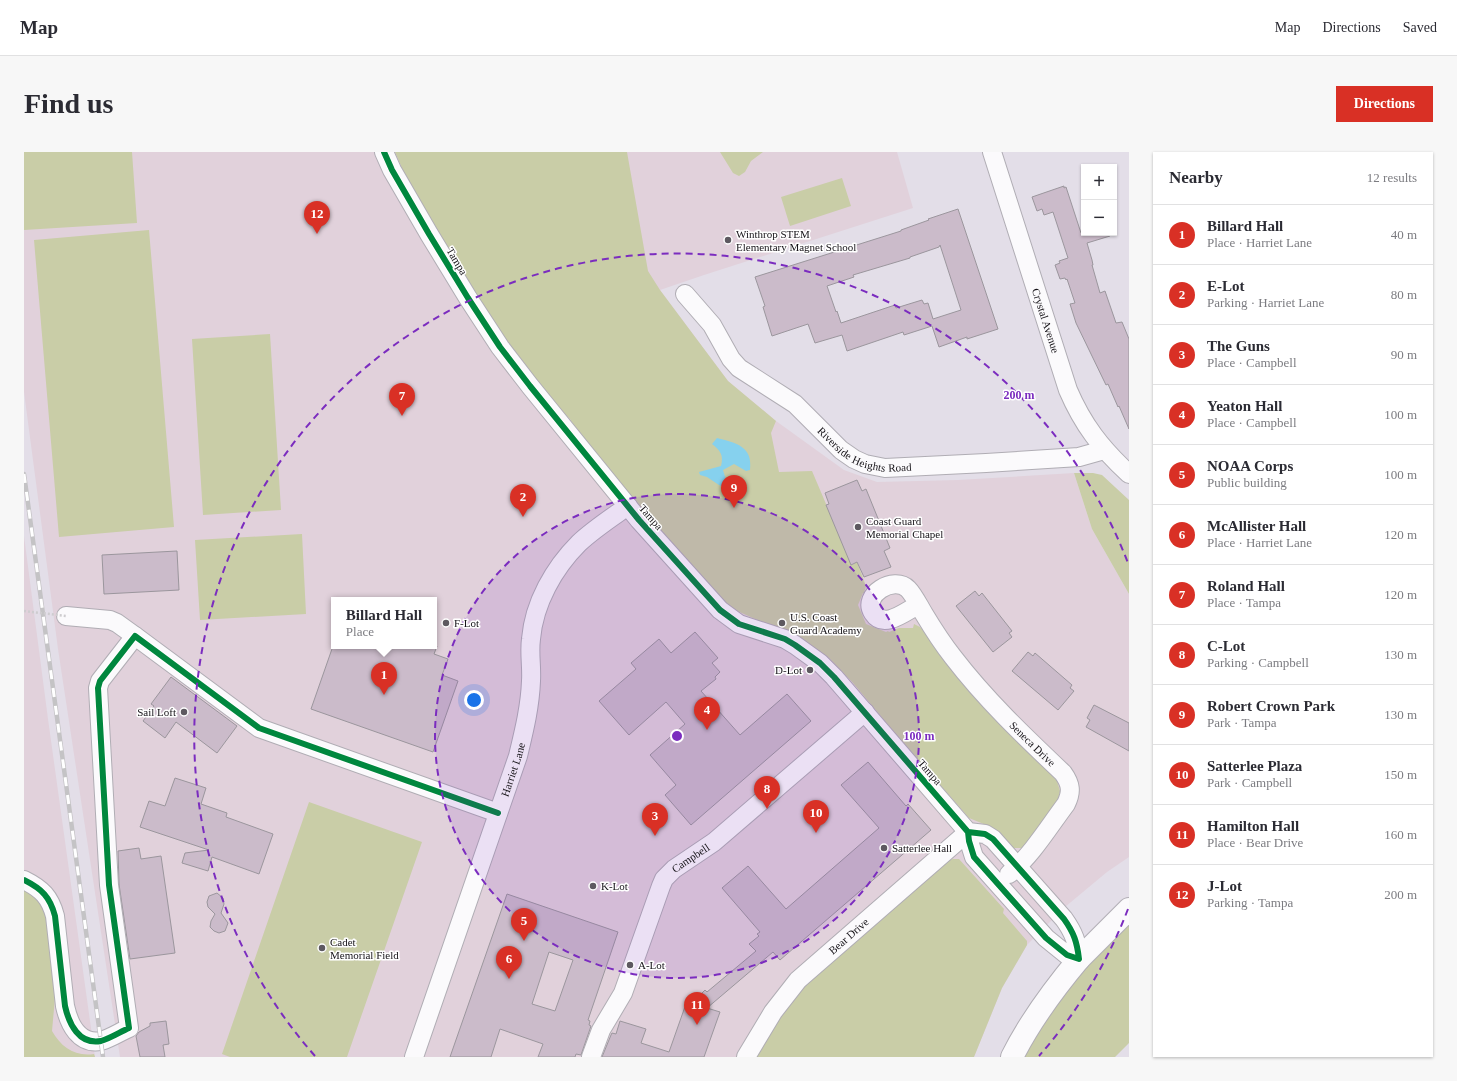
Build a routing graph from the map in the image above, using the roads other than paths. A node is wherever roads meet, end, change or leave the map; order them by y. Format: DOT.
graph roads {
  1 [pos="384,152"];
  2 [pos="992,152"];
  3 [pos="685,294"];
  4 [pos="1104,450"];
  5 [pos="1129,474"];
  6 [pos="628,506"];
  7 [pos="918,604"];
  8 [pos="66,616"];
  9 [pos="135,636"];
  10 [pos="865,712"];
  11 [pos="498,813"];
  12 [pos="968,832"];
  13 [pos="1018,867"];
  14 [pos="24,880"];
  15 [pos="998,884"];
  16 [pos="1129,909"];
  17 [pos="1079,959"];
  18 [pos="414,1057"];
  19 [pos="591,1057"];
  20 [pos="746,1057"];
  21 [pos="1012,1057"];
  1 -- 6 [label="street, Tampa"];
  2 -- 4 [label="street, Crystal Avenue"];
  3 -- 4 [label="street, Riverside Heights Road"];
  4 -- 5 [label="street, Crystal Avenue"];
  6 -- 10 [label="street, Tampa"];
  6 -- 11 [label="street, Harriet Lane"];
  7 -- 13 [label="street, Seneca Drive"];
  8 -- 9 [label="street"];
  9 -- 11 [label="street"];
  9 -- 14 [label="street"];
  10 -- 12 [label="street, Tampa"];
  10 -- 19 [label="street, Campbell"];
  11 -- 18 [label="street, Harriet Lane"];
  12 -- 13 [label="street"];
  12 -- 15 [label="street, Tampa"];
  12 -- 20 [label="street, Bear Drive"];
  13 -- 15 [label="street, Seneca Drive"];
  13 -- 17 [label="street"];
  15 -- 17 [label="street, Tampa"];
  16 -- 17 [label="main road"];
  17 -- 21 [label="main road"];
}
